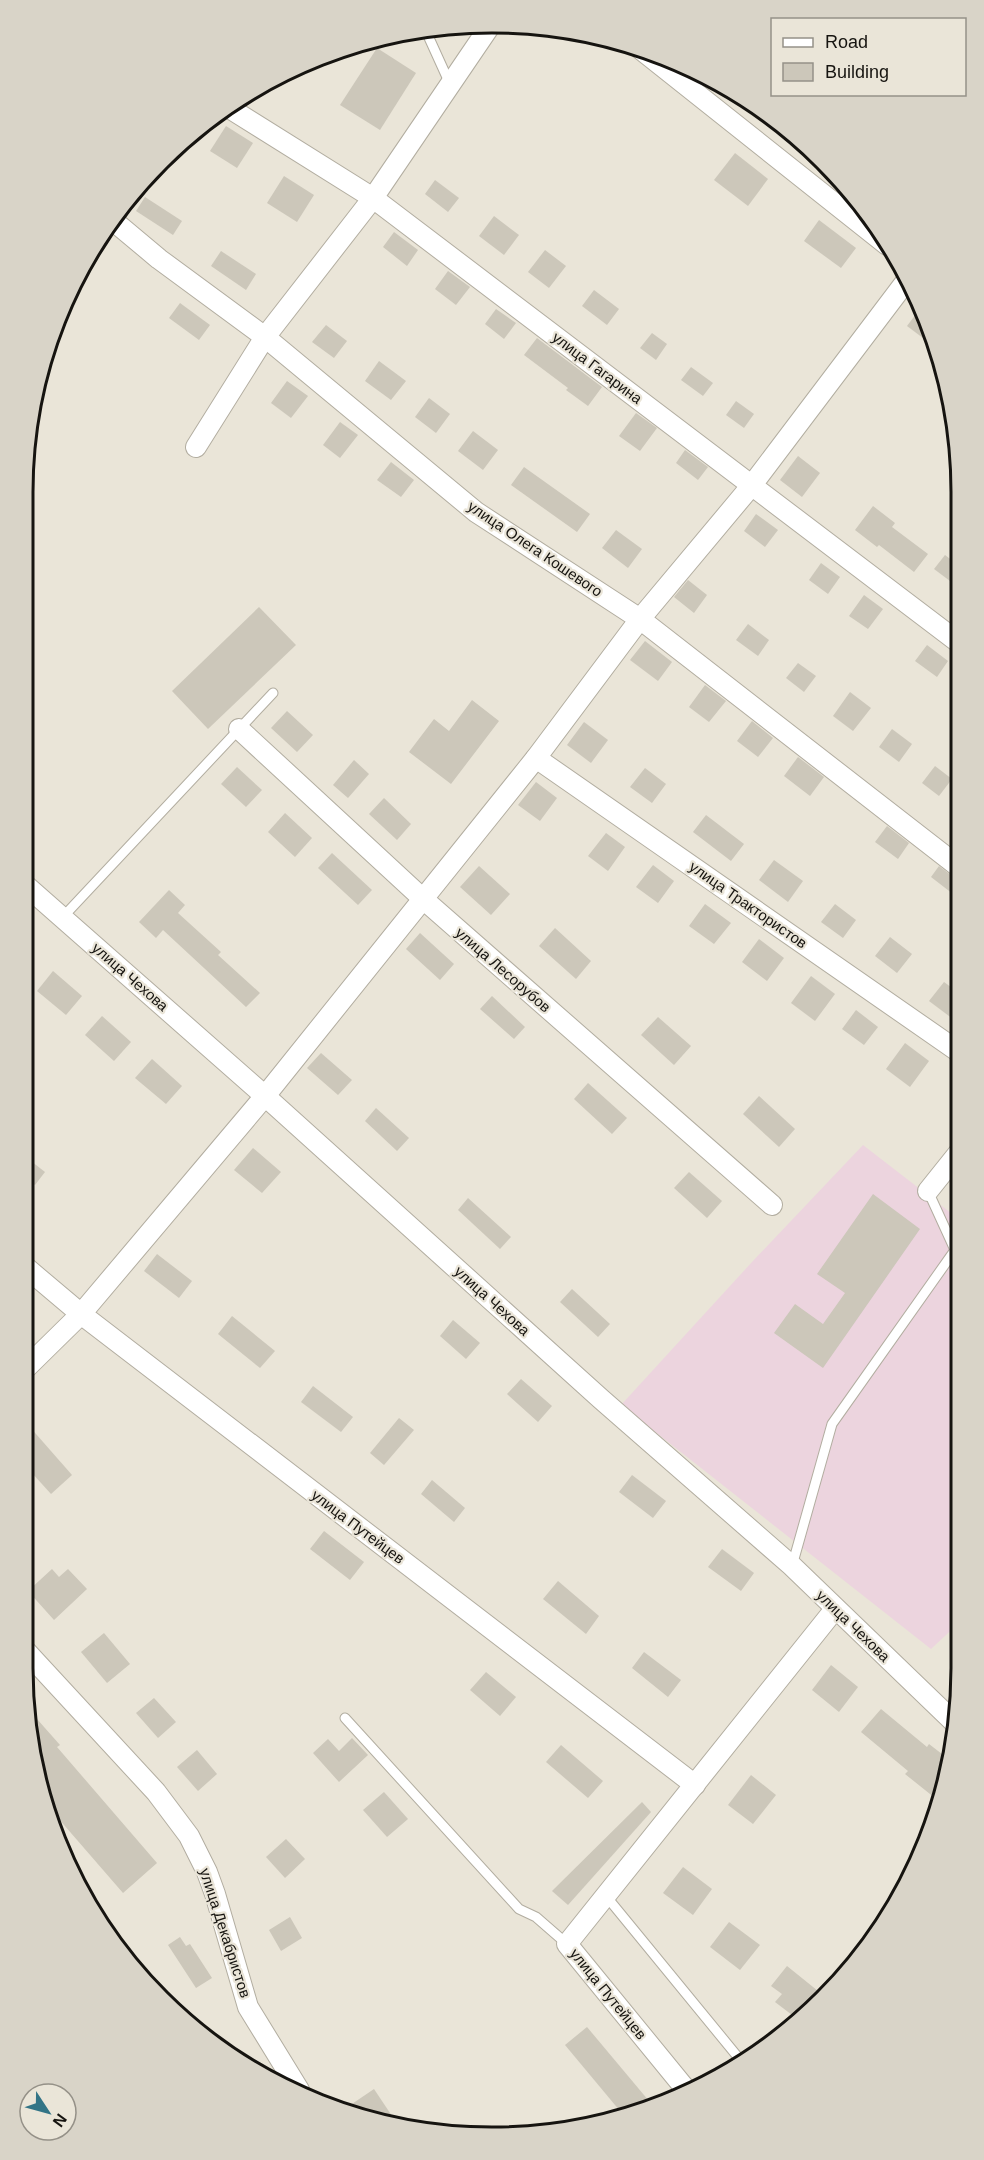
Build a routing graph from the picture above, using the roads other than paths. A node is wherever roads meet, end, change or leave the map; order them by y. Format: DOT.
graph roads {
  1 [pos="484,33"];
  2 [pos="429,38"];
  3 [pos="660,65"];
  4 [pos="450,84"];
  5 [pos="235,112"];
  6 [pos="373,198"];
  7 [pos="119,225"];
  8 [pos="870,231"];
  9 [pos="902,286"];
  10 [pos="265,337"];
  11 [pos="196,447"];
  12 [pos="752,485"];
  13 [pos="640,619"];
  14 [pos="951,637"];
  15 [pos="273,693"];
  16 [pos="239,729"];
  17 [pos="536,758"];
  18 [pos="951,861"];
  19 [pos="33,893"];
  20 [pos="422,898"];
  21 [pos="62,918"];
  22 [pos="951,1046"];
  23 [pos="265,1096"];
  24 [pos="951,1162"];
  25 [pos="928,1191"];
  26 [pos="772,1205"];
  27 [pos="951,1241"];
  28 [pos="951,1256"];
  29 [pos="33,1274"];
  30 [pos="81,1314"];
  31 [pos="33,1360"];
  32 [pos="792,1566"];
  33 [pos="835,1609"];
  34 [pos="33,1660"];
  35 [pos="948,1717"];
  36 [pos="345,1718"];
  37 [pos="695,1785"];
  38 [pos="606,1896"];
  39 [pos="567,1944"];
  40 [pos="737,2056"];
  41 [pos="294,2082"];
  42 [pos="683,2085"];
  1 -- 4 [label="street"];
  2 -- 4 [label="lane"];
  3 -- 8 [label="street"];
  4 -- 6 [label="street"];
  5 -- 6 [label="street, улица Гагарина"];
  6 -- 10 [label="street"];
  6 -- 12 [label="street, улица Гагарина"];
  7 -- 10 [label="street, улица Олега Кошевого"];
  9 -- 12 [label="street"];
  10 -- 11 [label="street"];
  10 -- 13 [label="street, улица Олега Кошевого"];
  12 -- 13 [label="street"];
  12 -- 14 [label="street, улица Гагарина"];
  13 -- 17 [label="street"];
  13 -- 18 [label="street, улица Олега Кошевого"];
  15 -- 16 [label="lane"];
  16 -- 20 [label="street, улица Лесорубов"];
  16 -- 21 [label="lane"];
  17 -- 20 [label="street"];
  17 -- 22 [label="street, улица Трактористов"];
  19 -- 21 [label="street, улица Чехова"];
  20 -- 23 [label="street"];
  20 -- 26 [label="street, улица Лесорубов"];
  21 -- 23 [label="street, улица Чехова"];
  23 -- 30 [label="street"];
  23 -- 32 [label="street, улица Чехова"];
  24 -- 25 [label="street"];
  25 -- 27 [label="lane"];
  28 -- 32 [label="lane"];
  29 -- 30 [label="street, улица Путейцев"];
  30 -- 31 [label="street"];
  30 -- 37 [label="street, улица Путейцев"];
  32 -- 33 [label="street, улица Чехова"];
  33 -- 35 [label="street, улица Чехова"];
  33 -- 37 [label="street, улица Путейцев"];
  34 -- 41 [label="street, улица Декабристов"];
  36 -- 39 [label="lane"];
  37 -- 38 [label="street, улица Путейцев"];
  38 -- 39 [label="street, улица Путейцев"];
  38 -- 40 [label="lane"];
  39 -- 42 [label="street, улица Путейцев"];
}
